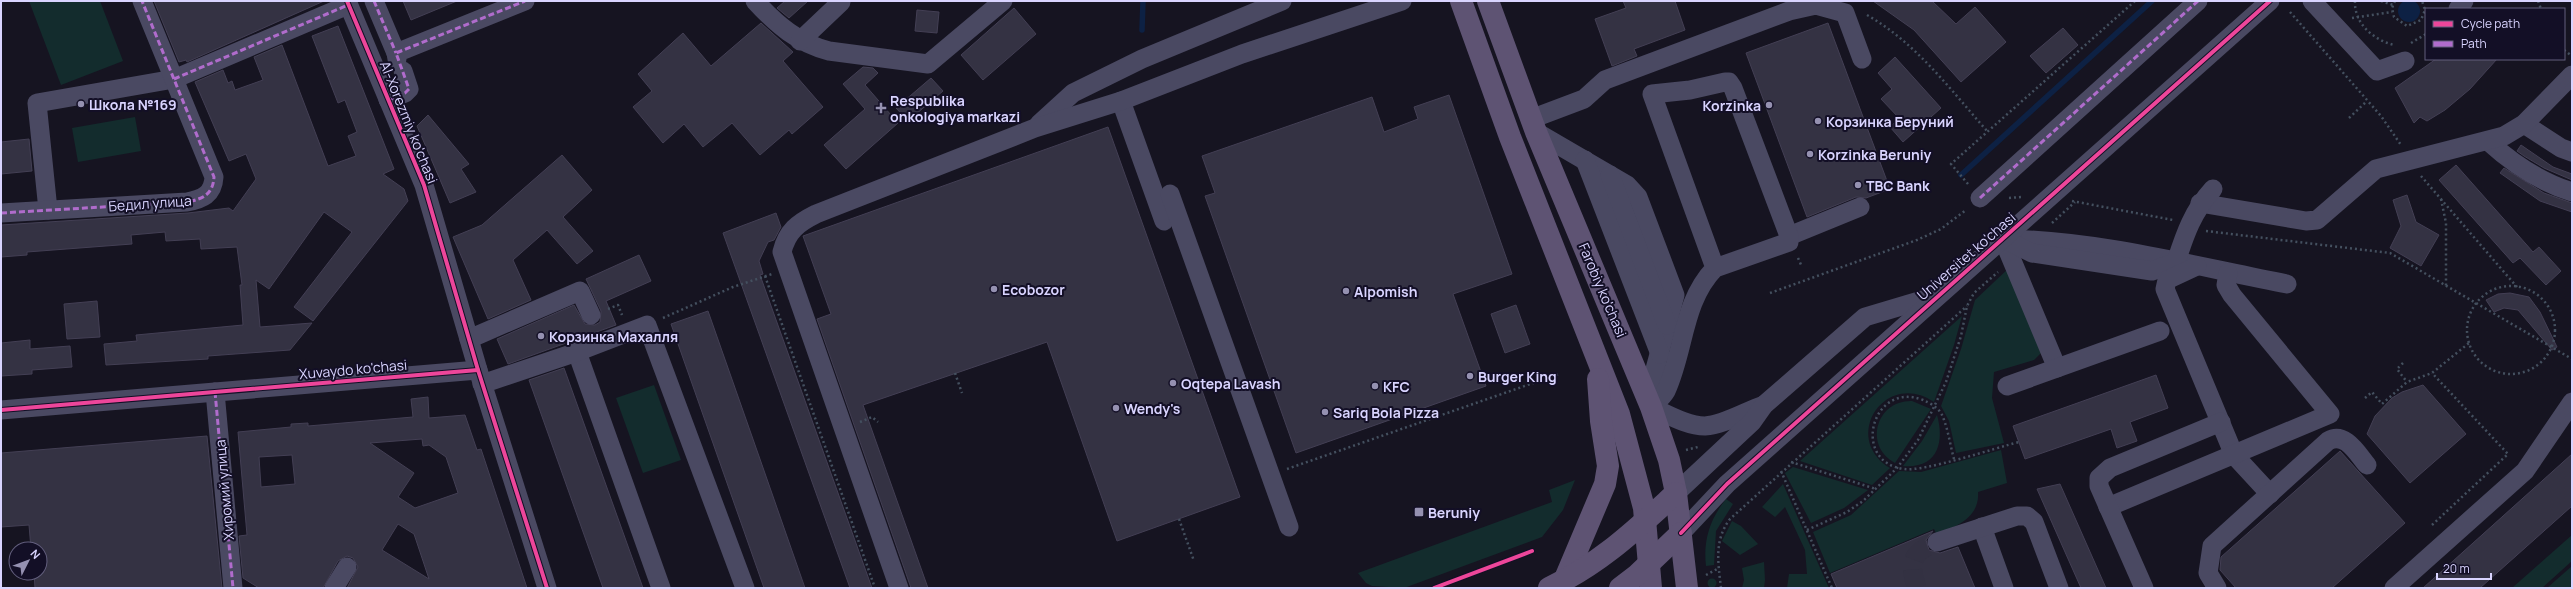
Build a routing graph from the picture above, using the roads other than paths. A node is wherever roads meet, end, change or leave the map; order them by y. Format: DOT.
graph roads {
  1 [pos="142,1"];
  2 [pos="374,1"];
  3 [pos="525,1"];
  4 [pos="755,1"];
  5 [pos="1003,1"];
  6 [pos="1282,1"];
  7 [pos="1402,1"];
  8 [pos="1461,1"];
  9 [pos="1488,1"];
  10 [pos="2198,1"];
  11 [pos="2270,1"];
  12 [pos="2312,1"];
  13 [pos="841,2"];
  14 [pos="347,3"];
  15 [pos="800,41"];
  16 [pos="2402,54"];
  17 [pos="1862,59"];
  18 [pos="399,61"];
  19 [pos="2572,75"];
  20 [pos="174,79"];
  21 [pos="388,100"];
  22 [pos="1121,101"];
  23 [pos="2524,124"];
  24 [pos="1534,125"];
  25 [pos="1035,128"];
  26 [pos="2490,142"];
  27 [pos="2572,152"];
  28 [pos="1585,160"];
  29 [pos="2213,189"];
  30 [pos="2572,192"];
  31 [pos="1170,194"];
  32 [pos="1980,198"];
  33 [pos="2200,203"];
  34 [pos="1860,207"];
  35 [pos="48,210"];
  36 [pos="1,213"];
  37 [pos="1164,220"];
  38 [pos="1790,236"];
  39 [pos="2003,239"];
  40 [pos="2176,262"];
  41 [pos="2197,266"];
  42 [pos="1715,268"];
  43 [pos="2228,272"];
  44 [pos="2287,284"];
  45 [pos="1937,296"];
  46 [pos="591,316"];
  47 [pos="2160,331"];
  48 [pos="469,340"];
  49 [pos="577,352"];
  50 [pos="1660,354"];
  51 [pos="1597,359"];
  52 [pos="2057,368"];
  53 [pos="480,377"];
  54 [pos="2007,386"];
  55 [pos="215,392"];
  56 [pos="2572,402"];
  57 [pos="1764,405"];
  58 [pos="1651,407"];
  59 [pos="1,410"];
  60 [pos="2220,422"];
  61 [pos="2234,455"];
  62 [pos="2367,465"];
  63 [pos="1676,493"];
  64 [pos="2270,494"];
  65 [pos="2108,507"];
  66 [pos="1646,521"];
  67 [pos="1290,527"];
  68 [pos="1982,527"];
  69 [pos="1681,533"];
  70 [pos="1937,542"];
  71 [pos="1649,564"];
  72 [pos="347,567"];
  73 [pos="1557,584"];
  74 [pos="233,588"];
  75 [pos="334,588"];
  76 [pos="547,588"];
  77 [pos="661,588"];
  78 [pos="744,588"];
  79 [pos="899,588"];
  80 [pos="1620,588"];
  81 [pos="1651,588"];
  82 [pos="1687,588"];
  83 [pos="2004,588"];
  84 [pos="2059,588"];
  85 [pos="2144,588"];
  86 [pos="2217,588"];
  87 [pos="2394,588"];
  1 -- 20 [label="street, Бедил улица"];
  2 -- 18 [label="street"];
  3 -- 18 [label="street"];
  4 -- 15 [label="street"];
  5 -- 15 [label="street"];
  6 -- 25 [label="street"];
  7 -- 22 [label="street"];
  8 -- 51 [label="main road, Farobiy ko'chasi"];
  9 -- 24 [label="main road, Farobiy ko'chasi"];
  10 -- 32 [label="street"];
  11 -- 39 [label="street, Universitet ko'chasi"];
  12 -- 16 [label="street"];
  13 -- 15 [label="street"];
  14 -- 20 [label="street"];
  14 -- 21 [label="street, Al-Xorezmiy ko'chasi"];
  17 -- 24 [label="street"];
  18 -- 21 [label="street"];
  19 -- 23 [label="street"];
  20 -- 35 [label="street"];
  20 -- 35 [label="street, Бедил улица"];
  21 -- 48 [label="street, Al-Xorezmiy ko'chasi"];
  22 -- 25 [label="street"];
  22 -- 37 [label="street"];
  23 -- 26 [label="street"];
  23 -- 27 [label="street"];
  24 -- 28 [label="street"];
  24 -- 58 [label="main road, Farobiy ko'chasi"];
  25 -- 79 [label="street"];
  26 -- 30 [label="street"];
  26 -- 33 [label="street"];
  28 -- 50 [label="street"];
  28 -- 50 [label="street"];
  29 -- 33 [label="street"];
  31 -- 67 [label="street"];
  33 -- 40 [label="street"];
  34 -- 38 [label="street"];
  35 -- 36 [label="street, Бедил улица"];
  38 -- 42 [label="street"];
  38 -- 42 [label="street"];
  39 -- 40 [label="street"];
  39 -- 40 [label="street"];
  39 -- 45 [label="street, Universitet ko'chasi"];
  39 -- 52 [label="street"];
  40 -- 41 [label="street"];
  41 -- 43 [label="street"];
  41 -- 60 [label="street"];
  42 -- 58 [label="street"];
  43 -- 44 [label="street"];
  43 -- 61 [label="street"];
  45 -- 57 [label="street, Universitet ko'chasi"];
  45 -- 69 [label="street, Universitet ko'chasi"];
  46 -- 48 [label="street"];
  47 -- 52 [label="street"];
  48 -- 53 [label="street, Al-Xorezmiy ko'chasi"];
  49 -- 53 [label="street, Xuvaydo ko'chasi"];
  49 -- 77 [label="street"];
  49 -- 78 [label="street, Xuvaydo ko'chasi"];
  50 -- 58 [label="street"];
  51 -- 66 [label="main road, Farobiy ko'chasi"];
  51 -- 73 [label="main road"];
  52 -- 54 [label="street"];
  53 -- 55 [label="street, Xuvaydo ko'chasi"];
  53 -- 76 [label="street"];
  55 -- 59 [label="street, Xuvaydo ko'chasi"];
  55 -- 74 [label="street, Хиромий улица"];
  56 -- 87 [label="street"];
  57 -- 58 [label="street"];
  57 -- 63 [label="street, Universitet ko'chasi"];
  58 -- 63 [label="main road, Farobiy ko'chasi"];
  60 -- 61 [label="street"];
  60 -- 65 [label="street"];
  61 -- 64 [label="street"];
  61 -- 65 [label="street"];
  62 -- 64 [label="street"];
  63 -- 66 [label="main road"];
  63 -- 69 [label="main road, Farobiy ko'chasi"];
  64 -- 86 [label="street"];
  65 -- 85 [label="street"];
  66 -- 69 [label="main road"];
  66 -- 71 [label="main road, Farobiy ko'chasi"];
  66 -- 73 [label="main road"];
  68 -- 70 [label="street"];
  68 -- 83 [label="street"];
  68 -- 84 [label="street"];
  69 -- 71 [label="main road"];
  69 -- 82 [label="main road, Farobiy ko'chasi"];
  71 -- 80 [label="main road"];
  71 -- 81 [label="main road, Farobiy ko'chasi"];
  72 -- 75 [label="street"];
}
